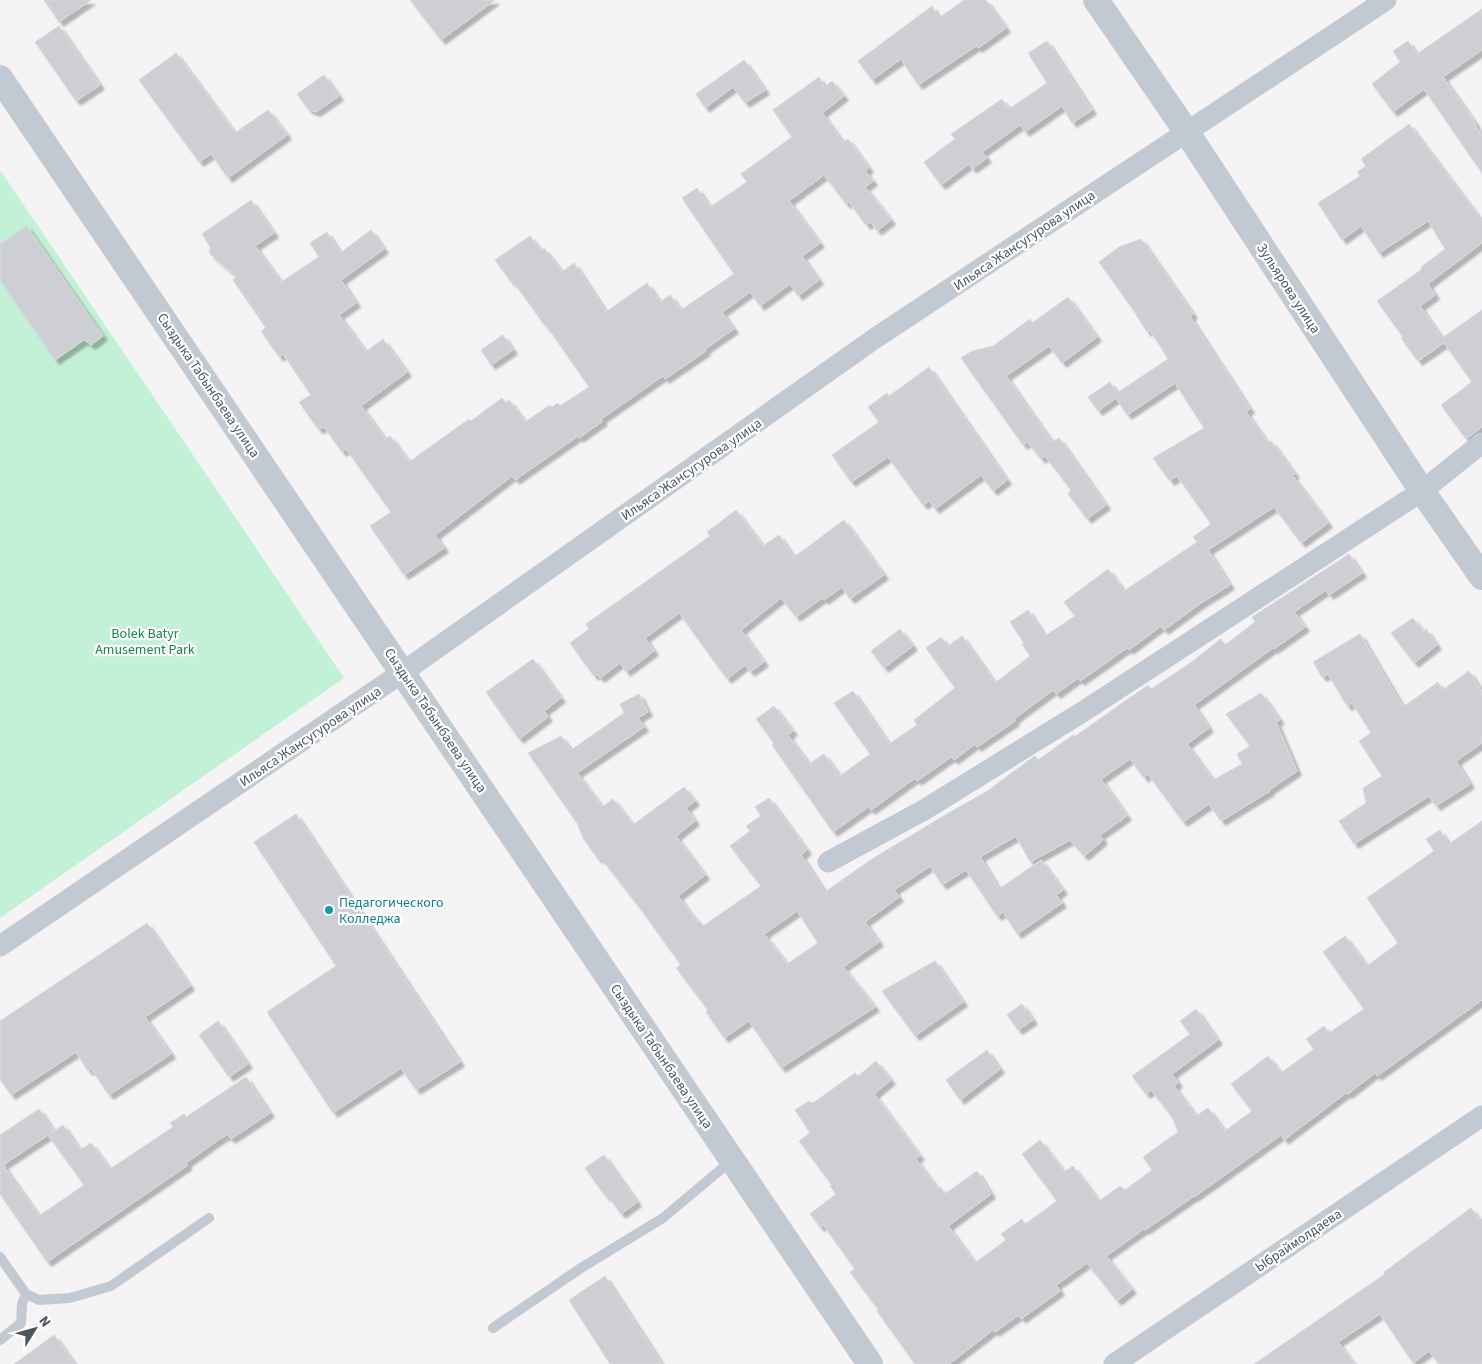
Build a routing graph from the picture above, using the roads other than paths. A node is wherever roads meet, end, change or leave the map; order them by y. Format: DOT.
graph roads {
  1 [pos="1096,0"];
  2 [pos="1386,0"];
  3 [pos="0,78"];
  4 [pos="1186,131"];
  5 [pos="1482,442"];
  6 [pos="1422,490"];
  7 [pos="1482,576"];
  8 [pos="403,672"];
  9 [pos="828,862"];
  10 [pos="0,946"];
  11 [pos="1482,1116"];
  12 [pos="732,1160"];
  13 [pos="209,1218"];
  14 [pos="0,1257"];
  15 [pos="26,1294"];
  16 [pos="493,1328"];
  17 [pos="0,1340"];
  18 [pos="870,1364"];
  19 [pos="1114,1364"];
  1 -- 4 [label="street, Зульярова улица"];
  2 -- 4 [label="street, Ильяса Жансугурова улица"];
  3 -- 8 [label="street, Сыздыка Табынбаева улица"];
  4 -- 6 [label="street, Зульярова улица"];
  4 -- 8 [label="street, Ильяса Жансугурова улица"];
  5 -- 6 [label="street"];
  6 -- 7 [label="street, Зульярова улица"];
  6 -- 9 [label="street"];
  8 -- 10 [label="street, Ильяса Жансугурова улица"];
  8 -- 12 [label="street, Сыздыка Табынбаева улица"];
  11 -- 19 [label="street, Ыбраймолдаева"];
  12 -- 16 [label="lane"];
  12 -- 18 [label="street, Сыздыка Табынбаева улица"];
  13 -- 15 [label="lane"];
  14 -- 15 [label="lane"];
  15 -- 17 [label="lane"];
}
